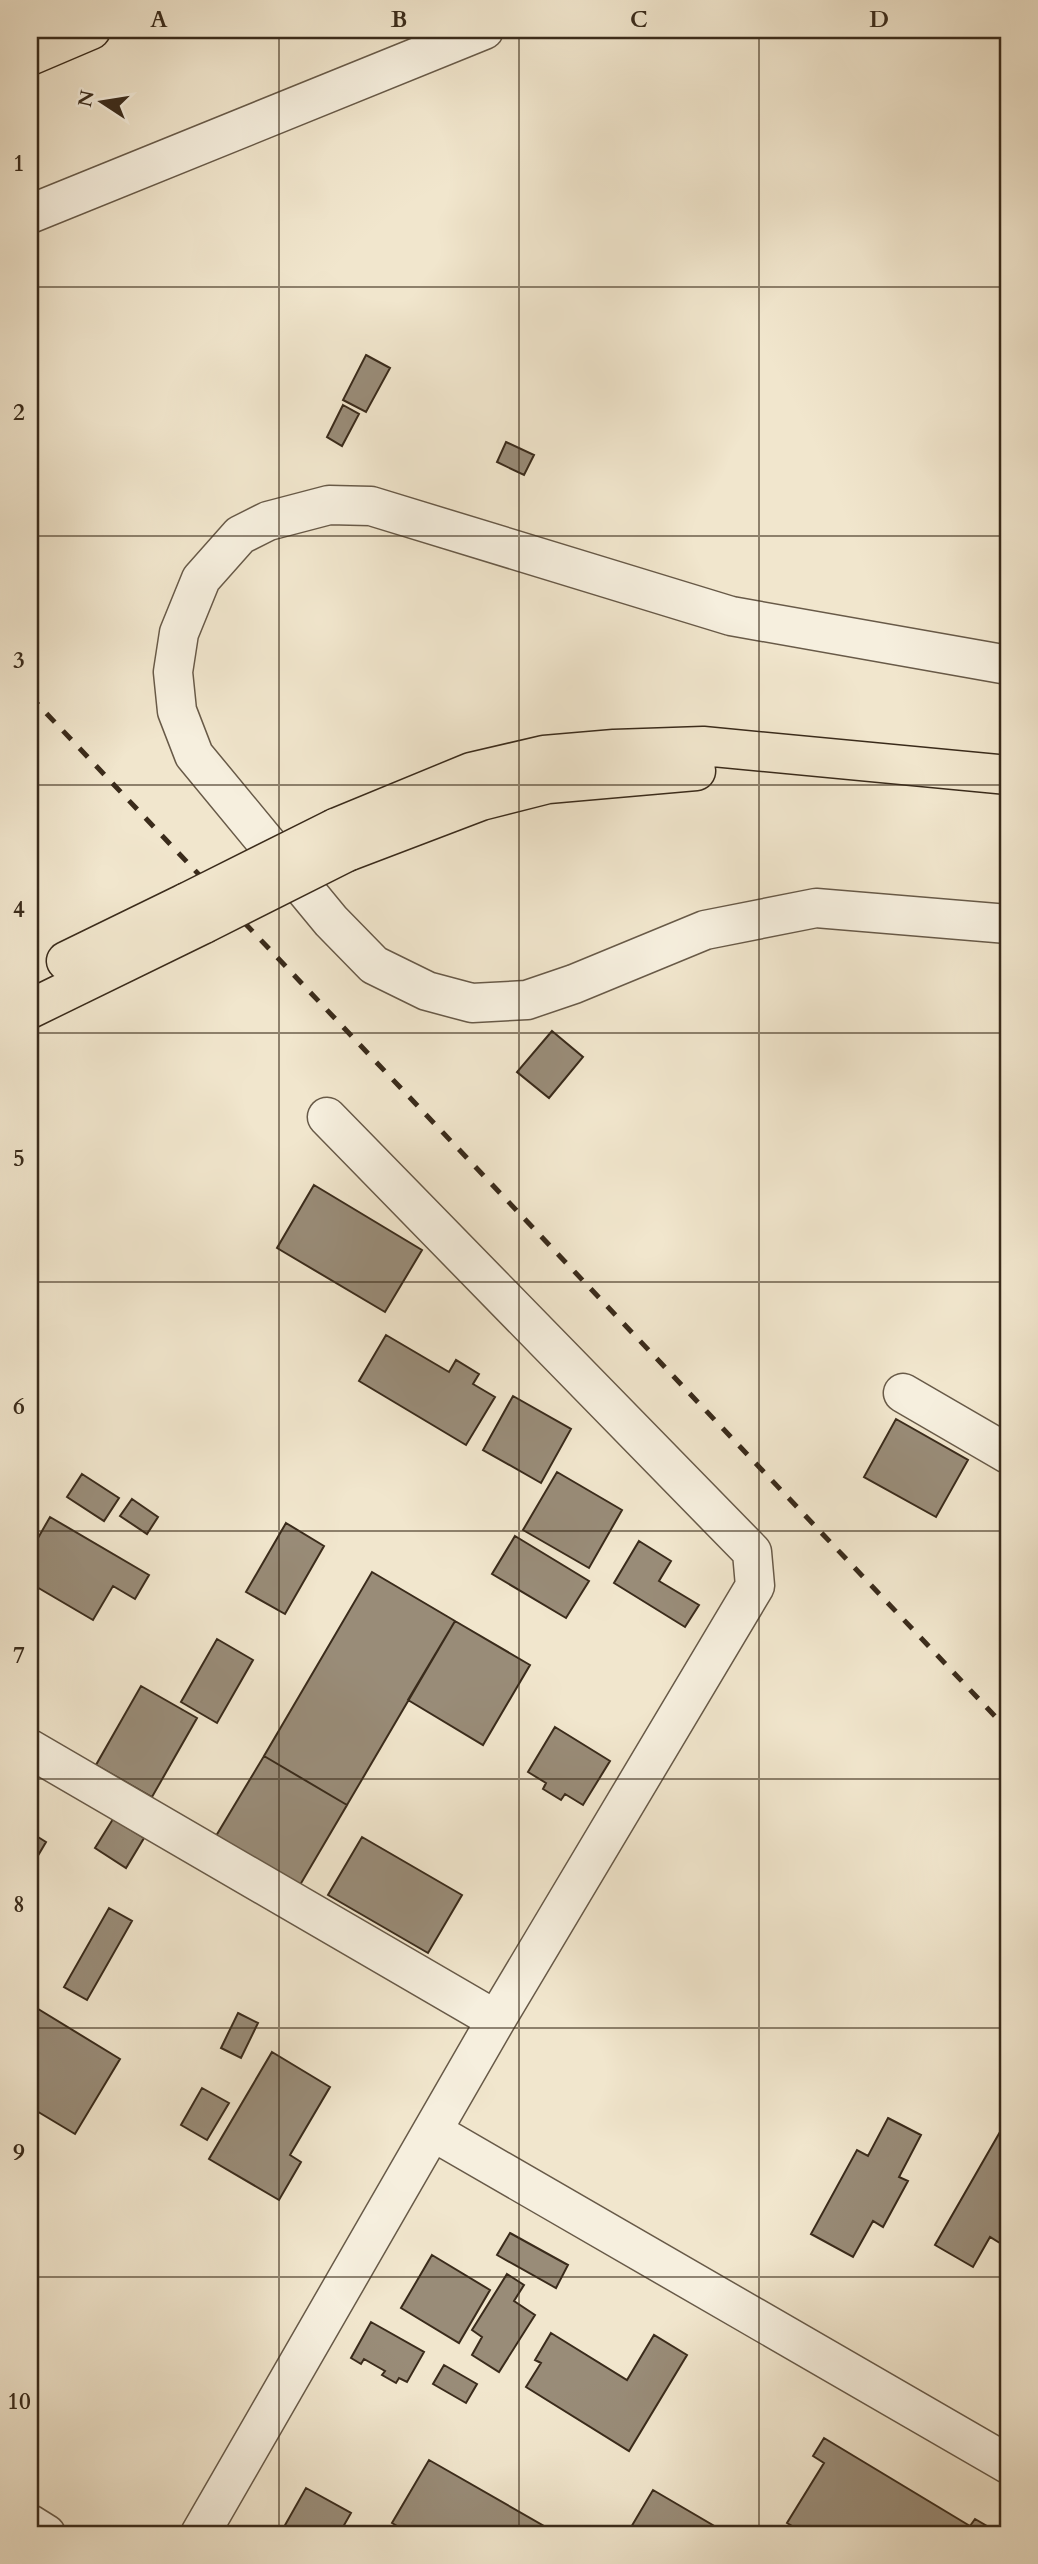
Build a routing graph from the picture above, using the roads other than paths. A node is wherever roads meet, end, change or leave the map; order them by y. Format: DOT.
graph roads {
  1 [pos="91,30"];
  2 [pos="484,30"];
  3 [pos="436,39"];
  4 [pos="30,56"];
  5 [pos="30,214"];
  6 [pos="1008,665"];
  7 [pos="1008,775"];
  8 [pos="1008,800"];
  9 [pos="341,840"];
  10 [pos="195,913"];
  11 [pos="1008,924"];
  12 [pos="30,979"];
  13 [pos="30,1009"];
  14 [pos="327,1117"];
  15 [pos="903,1393"];
  16 [pos="1008,1454"];
  17 [pos="30,1749"];
  18 [pos="496,2020"];
  19 [pos="432,2131"];
  20 [pos="1008,2464"];
  21 [pos="30,2524"];
  22 [pos="47,2534"];
  23 [pos="200,2534"];
  1 -- 4 [label="highway"];
  2 -- 3 [label="street"];
  3 -- 5 [label="street"];
  6 -- 11 [label="street"];
  7 -- 9 [label="highway"];
  8 -- 9 [label="highway"];
  9 -- 10 [label="highway, bridge"];
  10 -- 12 [label="highway"];
  10 -- 13 [label="highway"];
  14 -- 18 [label="street"];
  15 -- 16 [label="street"];
  17 -- 18 [label="street"];
  18 -- 19 [label="street"];
  19 -- 20 [label="street"];
  19 -- 23 [label="street"];
  21 -- 22 [label="street"];
}
